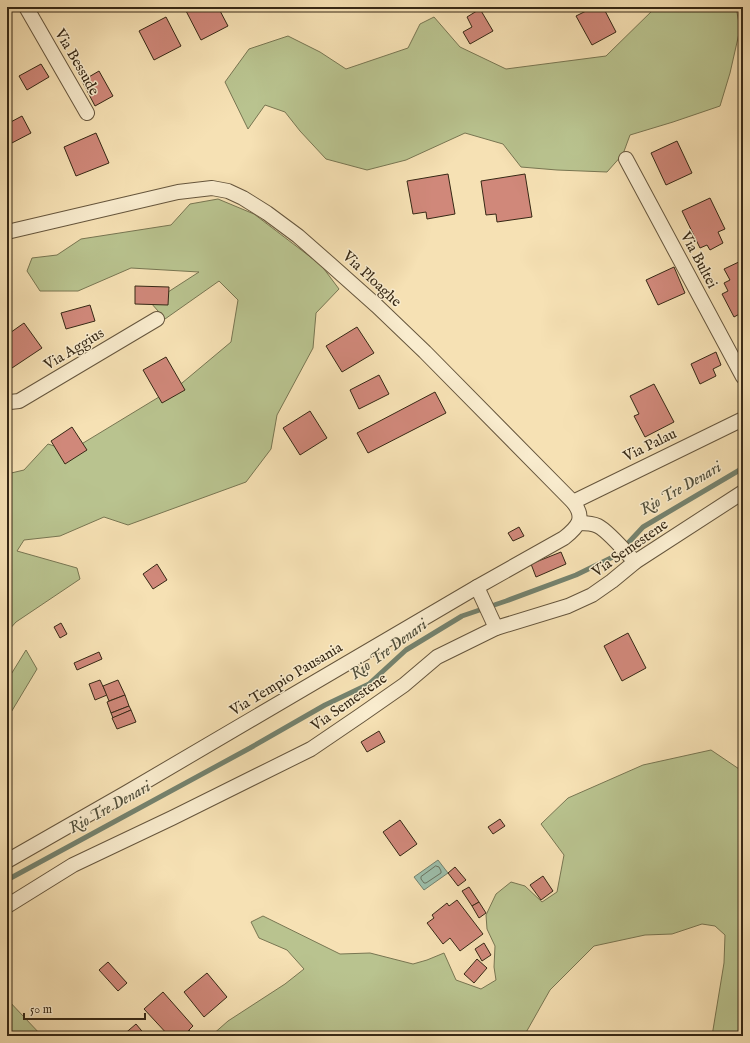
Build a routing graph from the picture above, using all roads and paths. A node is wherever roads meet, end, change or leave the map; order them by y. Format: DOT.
graph roads {
  1 [pos="26,7"];
  2 [pos="87,113"];
  3 [pos="626,159"];
  4 [pos="7,232"];
  5 [pos="157,319"];
  6 [pos="743,377"];
  7 [pos="7,400"];
  8 [pos="743,419"];
  9 [pos="743,492"];
  10 [pos="573,502"];
  11 [pos="578,523"];
  12 [pos="635,562"];
  13 [pos="477,587"];
  14 [pos="496,628"];
  15 [pos="7,861"];
  16 [pos="7,906"];
  1 -- 2 [label="street, Via Bessude"];
  3 -- 6 [label="street, Via Bultei"];
  4 -- 10 [label="street, Via Ploaghe"];
  5 -- 7 [label="street, Via Aggius"];
  8 -- 10 [label="street, Via Palau"];
  9 -- 12 [label="street, Via Semestene"];
  10 -- 11 [label="street, Via Ploaghe"];
  11 -- 12 [label="street"];
  11 -- 13 [label="street, Via Tempio Pausania"];
  12 -- 14 [label="street, Via Semestene"];
  13 -- 14 [label="street"];
  13 -- 15 [label="street, Via Tempio Pausania"];
  14 -- 16 [label="street, Via Semestene"];
}
